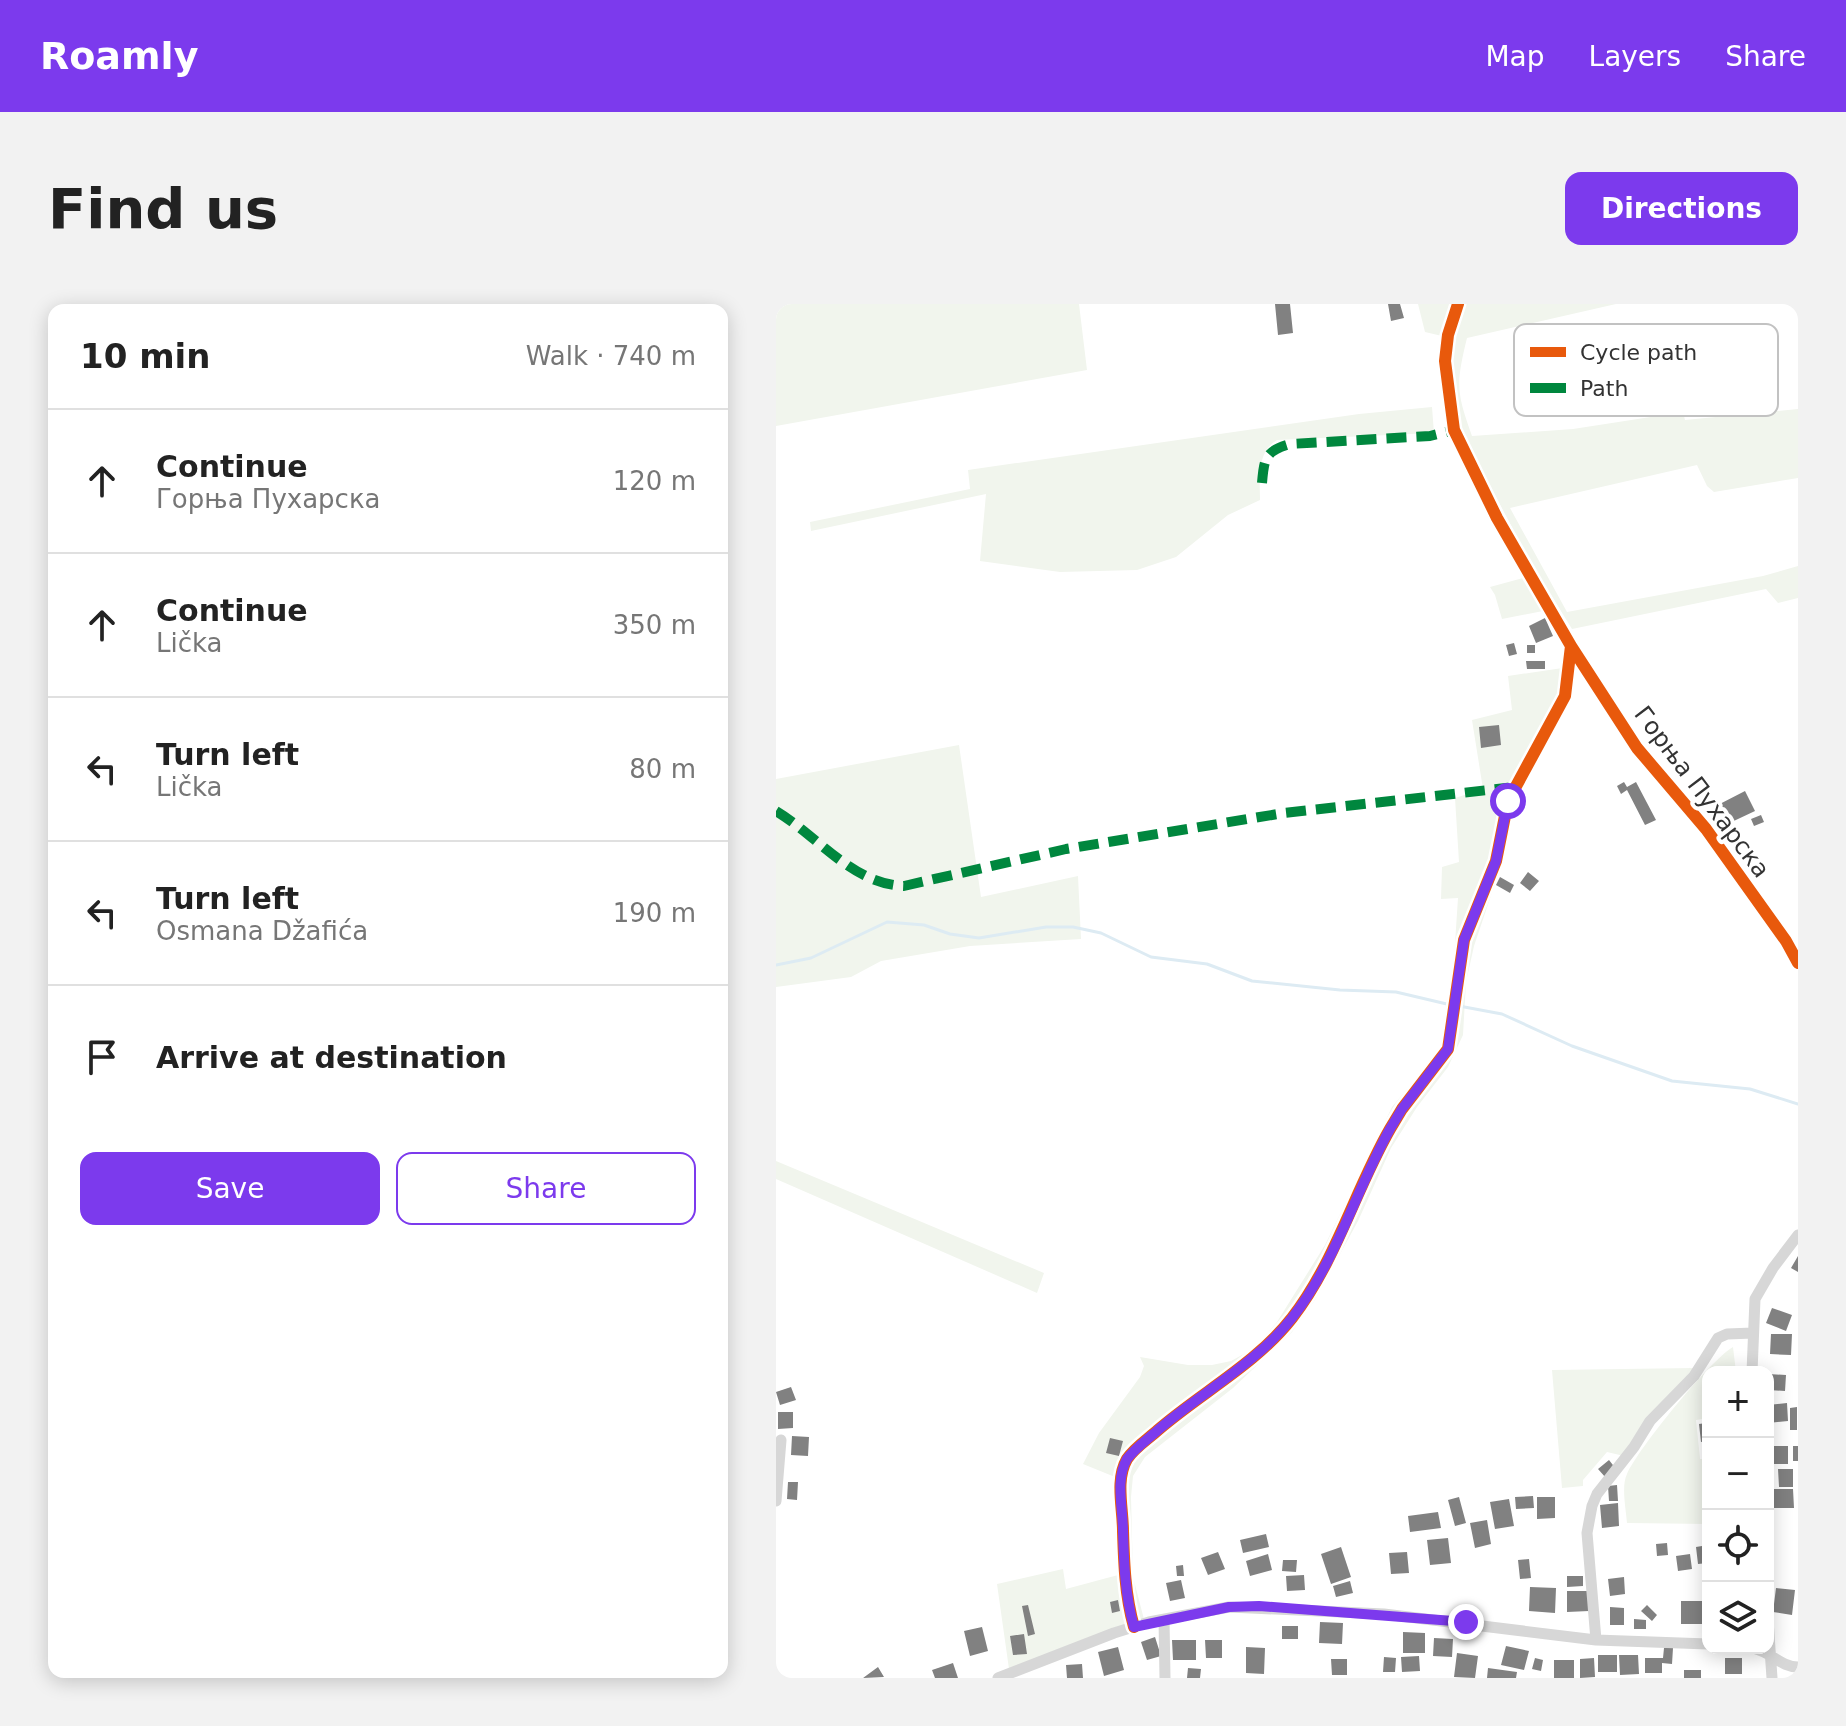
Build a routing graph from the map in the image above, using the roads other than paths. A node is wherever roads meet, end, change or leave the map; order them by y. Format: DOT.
graph roads {
  1 [pos="1458,304"];
  2 [pos="1571,646"];
  3 [pos="1798,963"];
  4 [pos="1798,1235"];
  5 [pos="1753,1333"];
  6 [pos="1752,1366"];
  7 [pos="781,1440"];
  8 [pos="776,1501"];
  9 [pos="1164,1619"];
  10 [pos="1134,1627"];
  11 [pos="1596,1640"];
  12 [pos="1702,1644"];
  13 [pos="1770,1654"];
  14 [pos="1772,1654"];
  15 [pos="1798,1667"];
  16 [pos="998,1678"];
  17 [pos="1165,1678"];
  18 [pos="1772,1678"];
  1 -- 2 [label="street, Горња Пухарска"];
  2 -- 3 [label="street, Горња Пухарска"];
  2 -- 10 [label="street"];
  4 -- 5 [label="street"];
  5 -- 6 [label="street"];
  5 -- 11 [label="street"];
  7 -- 8 [label="street"];
  9 -- 10 [label="street"];
  9 -- 11 [label="street"];
  9 -- 17 [label="street"];
  10 -- 16 [label="street"];
  11 -- 12 [label="street"];
  13 -- 18 [label="street"];
  14 -- 15 [label="street"];
}
